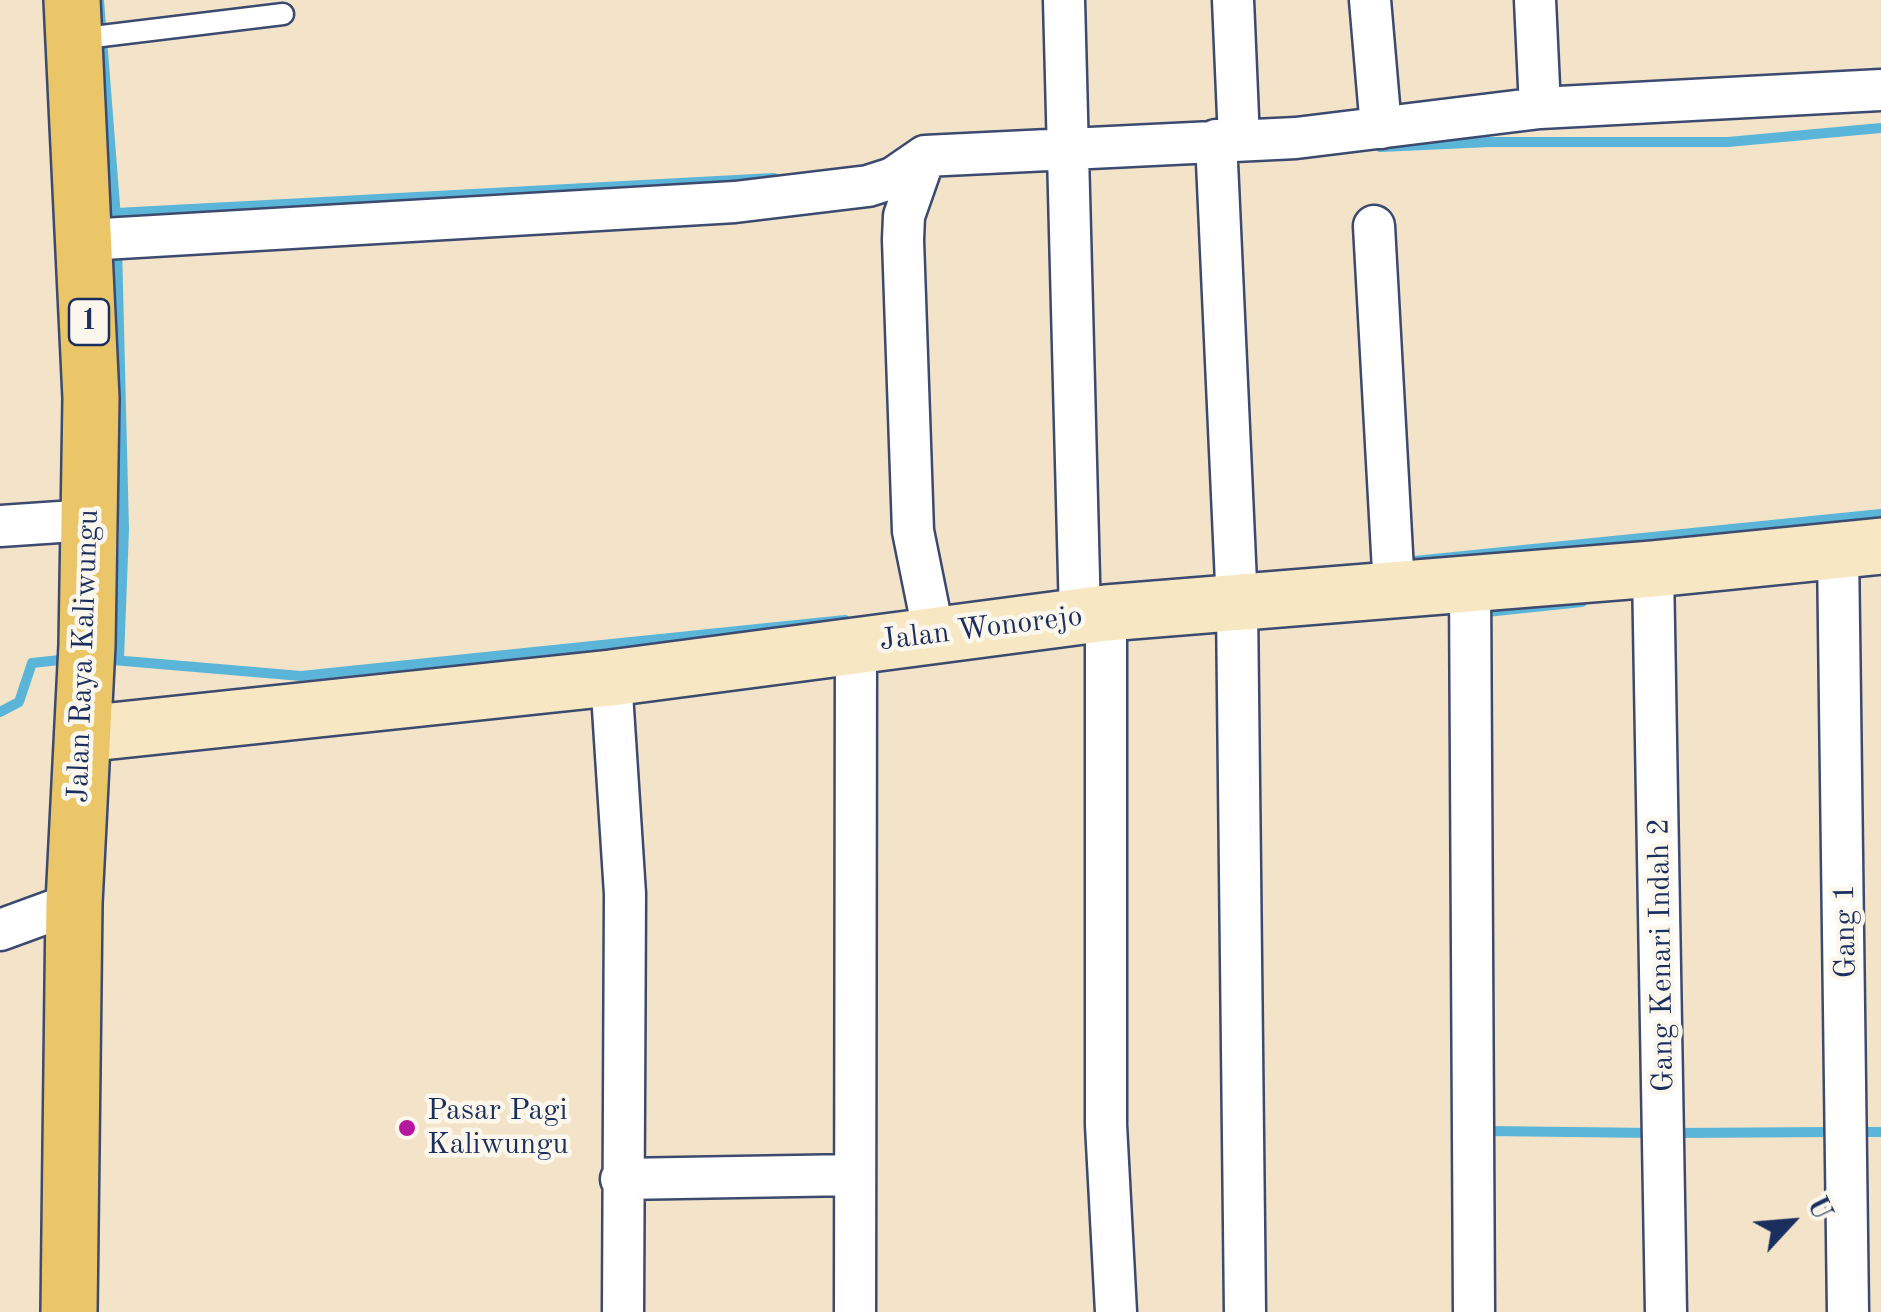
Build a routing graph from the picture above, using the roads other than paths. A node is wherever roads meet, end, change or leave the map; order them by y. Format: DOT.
graph roads {
  1 [pos="1064,0"];
  2 [pos="1234,0"];
  3 [pos="1370,0"];
  4 [pos="1534,0"];
  5 [pos="283,14"];
  6 [pos="80,26"];
  7 [pos="1881,90"];
  8 [pos="1540,108"];
  9 [pos="1381,128"];
  10 [pos="1222,146"];
  11 [pos="1066,154"];
  12 [pos="916,166"];
  13 [pos="1374,226"];
  14 [pos="96,240"];
  15 [pos="89,520"];
  16 [pos="0,526"];
  17 [pos="1850,559"];
  18 [pos="1393,570"];
  19 [pos="1470,582"];
  20 [pos="1235,584"];
  21 [pos="1654,584"];
  22 [pos="1086,600"];
  23 [pos="932,621"];
  24 [pos="856,645"];
  25 [pos="611,678"];
  26 [pos="85,689"];
  27 [pos="74,903"];
  28 [pos="0,930"];
  29 [pos="854,1175"];
  30 [pos="621,1179"];
  31 [pos="69,1312"];
  32 [pos="622,1312"];
  33 [pos="855,1312"];
  34 [pos="1116,1312"];
  35 [pos="1245,1312"];
  36 [pos="1474,1312"];
  37 [pos="1666,1312"];
  38 [pos="1848,1312"];
  1 -- 11 [label="street"];
  2 -- 10 [label="street"];
  3 -- 9 [label="street"];
  4 -- 8 [label="street"];
  5 -- 6 [label="lane"];
  6 -- 14 [label="main road, Jalan Raya Kaliwungu / 1"];
  7 -- 8 [label="street"];
  8 -- 9 [label="street"];
  9 -- 10 [label="street"];
  10 -- 11 [label="street"];
  10 -- 20 [label="street"];
  11 -- 12 [label="street"];
  11 -- 22 [label="street"];
  12 -- 14 [label="street"];
  12 -- 23 [label="street"];
  13 -- 18 [label="street"];
  14 -- 15 [label="main road, Jalan Raya Kaliwungu / 1"];
  15 -- 16 [label="street"];
  15 -- 26 [label="main road, Jalan Raya Kaliwungu / 1"];
  17 -- 21 [label="street, Jalan Wonorejo"];
  17 -- 38 [label="street, Gang 1"];
  18 -- 19 [label="street, Jalan Wonorejo"];
  18 -- 20 [label="street, Jalan Wonorejo"];
  19 -- 21 [label="street, Jalan Wonorejo"];
  19 -- 36 [label="street"];
  20 -- 22 [label="street, Jalan Wonorejo"];
  20 -- 35 [label="street"];
  21 -- 37 [label="street, Gang Kenari Indah 2"];
  22 -- 23 [label="street, Jalan Wonorejo"];
  22 -- 34 [label="street"];
  23 -- 24 [label="street, Jalan Wonorejo"];
  24 -- 25 [label="street, Jalan Wonorejo"];
  24 -- 29 [label="street"];
  25 -- 26 [label="street, Jalan Wonorejo"];
  25 -- 30 [label="street"];
  26 -- 27 [label="main road, Jalan Raya Kaliwungu / 1"];
  27 -- 28 [label="street"];
  27 -- 31 [label="main road, Jalan Raya Kaliwungu / 1"];
  29 -- 30 [label="street"];
  29 -- 33 [label="street"];
  30 -- 32 [label="street"];
}
